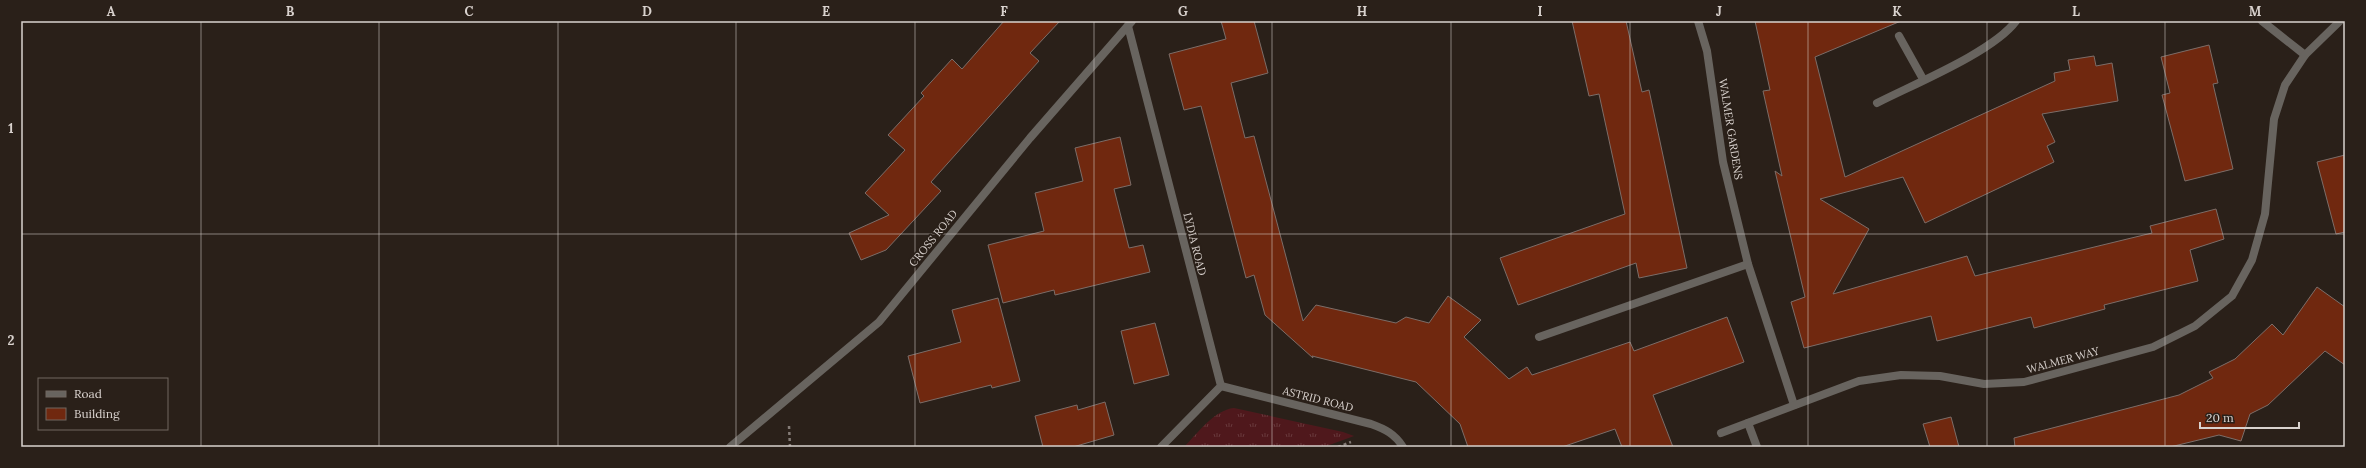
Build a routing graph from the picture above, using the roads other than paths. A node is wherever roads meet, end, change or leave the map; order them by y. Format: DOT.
graph roads {
  1 [pos="1698,21"];
  2 [pos="2016,21"];
  3 [pos="2262,21"];
  4 [pos="2340,21"];
  5 [pos="1130,23"];
  6 [pos="1899,36"];
  7 [pos="2305,55"];
  8 [pos="1923,79"];
  9 [pos="1877,103"];
  10 [pos="1748,264"];
  11 [pos="1539,336"];
  12 [pos="1221,386"];
  13 [pos="1794,405"];
  14 [pos="1748,423"];
  15 [pos="1721,433"];
  16 [pos="730,447"];
  17 [pos="1161,447"];
  18 [pos="1403,447"];
  19 [pos="1757,447"];
  1 -- 10 [label="street, WALMER GARDENS"];
  2 -- 8 [label="street"];
  3 -- 7 [label="street"];
  4 -- 7 [label="street, WALMER WAY"];
  5 -- 12 [label="street, LYDIA ROAD"];
  5 -- 16 [label="street, CROSS ROAD"];
  6 -- 8 [label="street"];
  7 -- 13 [label="street, WALMER WAY"];
  8 -- 9 [label="street"];
  10 -- 11 [label="street"];
  10 -- 13 [label="street, WALMER GARDENS"];
  12 -- 17 [label="street"];
  12 -- 18 [label="street, ASTRID ROAD"];
  13 -- 14 [label="street, WALMER WAY"];
  14 -- 15 [label="street, WALMER WAY"];
  14 -- 19 [label="street"];
}
